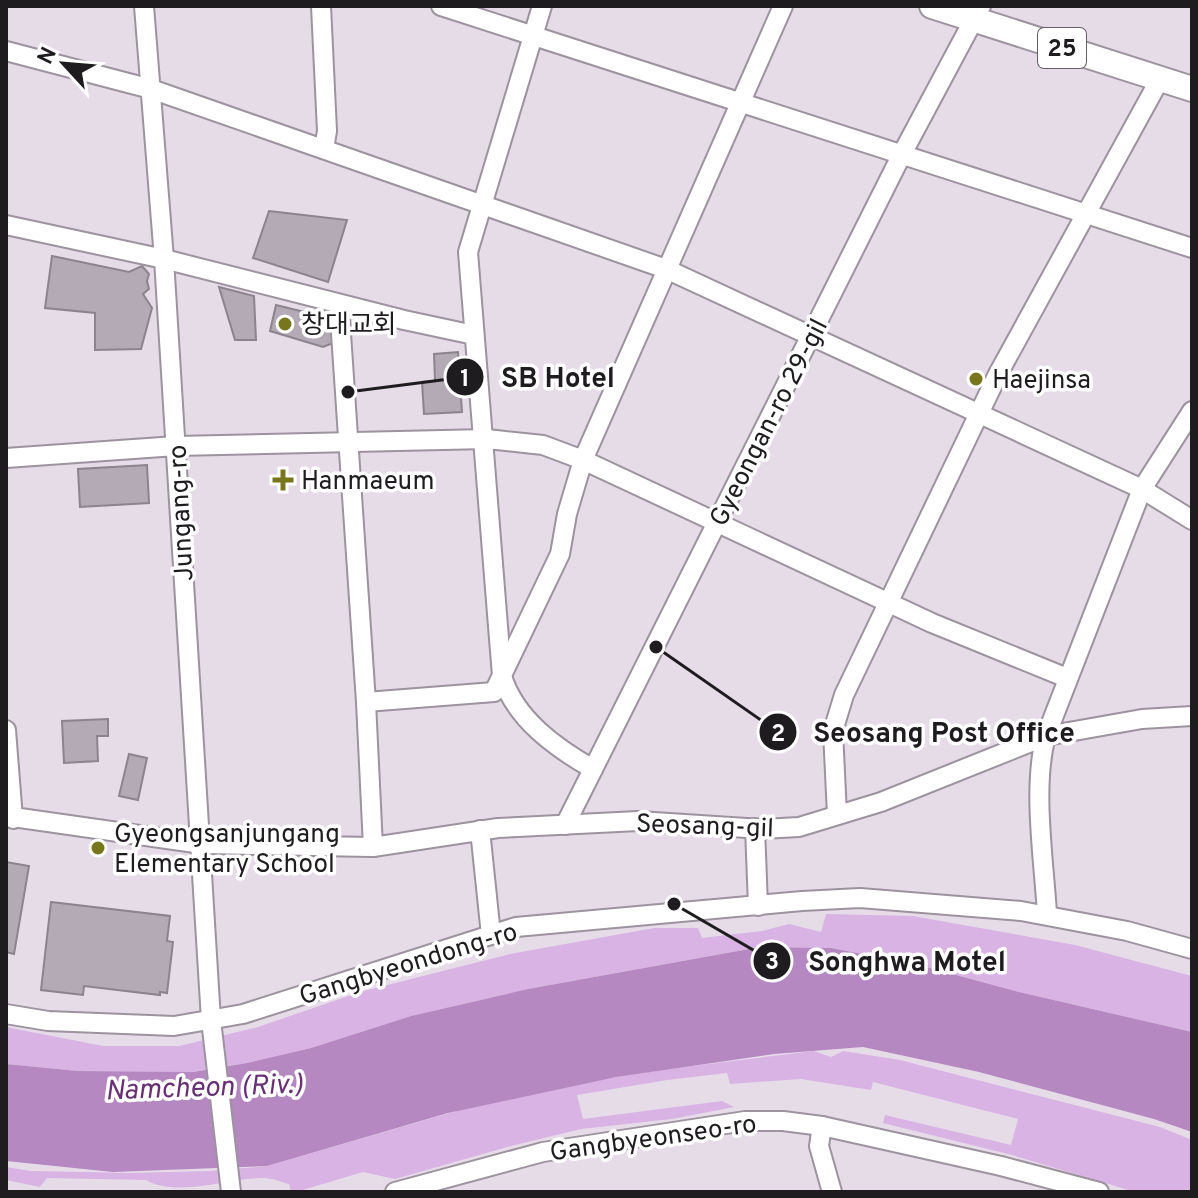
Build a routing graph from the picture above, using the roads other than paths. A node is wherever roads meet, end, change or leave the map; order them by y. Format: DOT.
graph roads {
  1 [pos="144,6"];
  2 [pos="321,6"];
  3 [pos="441,6"];
  4 [pos="542,6"];
  5 [pos="783,6"];
  6 [pos="932,6"];
  7 [pos="978,13"];
  8 [pos="533,36"];
  9 [pos="6,51"];
  10 [pos="1160,79"];
  11 [pos="151,89"];
  12 [pos="1192,89"];
  13 [pos="739,102"];
  14 [pos="324,149"];
  15 [pos="902,154"];
  16 [pos="481,204"];
  17 [pos="1086,214"];
  18 [pos="6,225"];
  19 [pos="1192,248"];
  20 [pos="164,259"];
  21 [pos="666,269"];
  22 [pos="339,304"];
  23 [pos="474,335"];
  24 [pos="812,337"];
  25 [pos="1192,411"];
  26 [pos="978,415"];
  27 [pos="483,439"];
  28 [pos="347,442"];
  29 [pos="176,446"];
  30 [pos="6,458"];
  31 [pos="583,460"];
  32 [pos="1142,489"];
  33 [pos="1192,520"];
  34 [pos="716,524"];
  35 [pos="889,603"];
  36 [pos="502,676"];
  37 [pos="1067,678"];
  38 [pos="366,702"];
  39 [pos="1192,716"];
  40 [pos="6,730"];
  41 [pos="1046,736"];
  42 [pos="593,769"];
  43 [pos="837,815"];
  44 [pos="9,818"];
  45 [pos="565,825"];
  46 [pos="755,828"];
  47 [pos="480,830"];
  48 [pos="202,844"];
  49 [pos="373,847"];
  50 [pos="758,906"];
  51 [pos="1047,914"];
  52 [pos="491,935"];
  53 [pos="1192,949"];
  54 [pos="6,1014"];
  55 [pos="211,1020"];
  56 [pos="822,1126"];
  57 [pos="231,1192"];
  58 [pos="395,1192"];
  59 [pos="832,1192"];
  60 [pos="1099,1192"];
  1 -- 11 [label="street, Jungang-ro"];
  2 -- 14 [label="street"];
  3 -- 8 [label="street"];
  4 -- 8 [label="street"];
  5 -- 13 [label="street"];
  6 -- 7 [label="main road, 25"];
  7 -- 10 [label="main road, 25"];
  7 -- 15 [label="street, Gyeongan-ro 29-gil"];
  8 -- 13 [label="street"];
  8 -- 16 [label="street"];
  9 -- 11 [label="street"];
  10 -- 12 [label="main road, 25"];
  10 -- 17 [label="street"];
  11 -- 14 [label="street"];
  11 -- 20 [label="street, Jungang-ro"];
  13 -- 15 [label="street"];
  13 -- 21 [label="street"];
  14 -- 16 [label="street"];
  15 -- 17 [label="street"];
  15 -- 24 [label="street, Gyeongan-ro 29-gil"];
  16 -- 21 [label="street"];
  16 -- 23 [label="street"];
  17 -- 19 [label="street"];
  17 -- 26 [label="street"];
  18 -- 20 [label="street"];
  20 -- 22 [label="street"];
  20 -- 29 [label="street, Jungang-ro"];
  21 -- 24 [label="street"];
  21 -- 31 [label="street"];
  22 -- 23 [label="street"];
  22 -- 28 [label="street"];
  23 -- 27 [label="street"];
  24 -- 26 [label="street"];
  24 -- 34 [label="street, Gyeongan-ro 29-gil"];
  25 -- 32 [label="street"];
  26 -- 32 [label="street"];
  26 -- 35 [label="street"];
  27 -- 28 [label="street"];
  27 -- 31 [label="street"];
  27 -- 36 [label="street"];
  28 -- 29 [label="street"];
  28 -- 38 [label="street"];
  29 -- 30 [label="street"];
  29 -- 48 [label="street, Jungang-ro"];
  31 -- 34 [label="street"];
  31 -- 36 [label="street"];
  32 -- 33 [label="street"];
  32 -- 37 [label="street"];
  34 -- 35 [label="street"];
  34 -- 42 [label="street, Gyeongan-ro 29-gil"];
  35 -- 37 [label="street"];
  35 -- 43 [label="street"];
  36 -- 38 [label="street"];
  36 -- 42 [label="street"];
  37 -- 41 [label="street"];
  38 -- 49 [label="street"];
  39 -- 41 [label="street, Seosang-gil"];
  40 -- 44 [label="street"];
  41 -- 43 [label="street, Seosang-gil"];
  41 -- 51 [label="street"];
  42 -- 45 [label="street, Gyeongan-ro 29-gil"];
  43 -- 46 [label="street, Seosang-gil"];
  44 -- 48 [label="street, Seosang-gil"];
  45 -- 46 [label="street, Seosang-gil"];
  45 -- 47 [label="street, Seosang-gil"];
  46 -- 50 [label="street"];
  47 -- 49 [label="street, Seosang-gil"];
  47 -- 52 [label="street"];
  48 -- 49 [label="street, Seosang-gil"];
  48 -- 55 [label="street, Jungang-ro"];
  50 -- 51 [label="street, Gangbyeondong-ro"];
  50 -- 52 [label="street, Gangbyeondong-ro"];
  51 -- 53 [label="street, Gangbyeondong-ro"];
  52 -- 55 [label="street, Gangbyeondong-ro"];
  54 -- 55 [label="street, Gangbyeondong-ro"];
  55 -- 57 [label="street, Jungang-ro"];
  56 -- 58 [label="street, Gangbyeonseo-ro"];
  56 -- 59 [label="street"];
  56 -- 60 [label="street, Gangbyeonseo-ro"];
}
